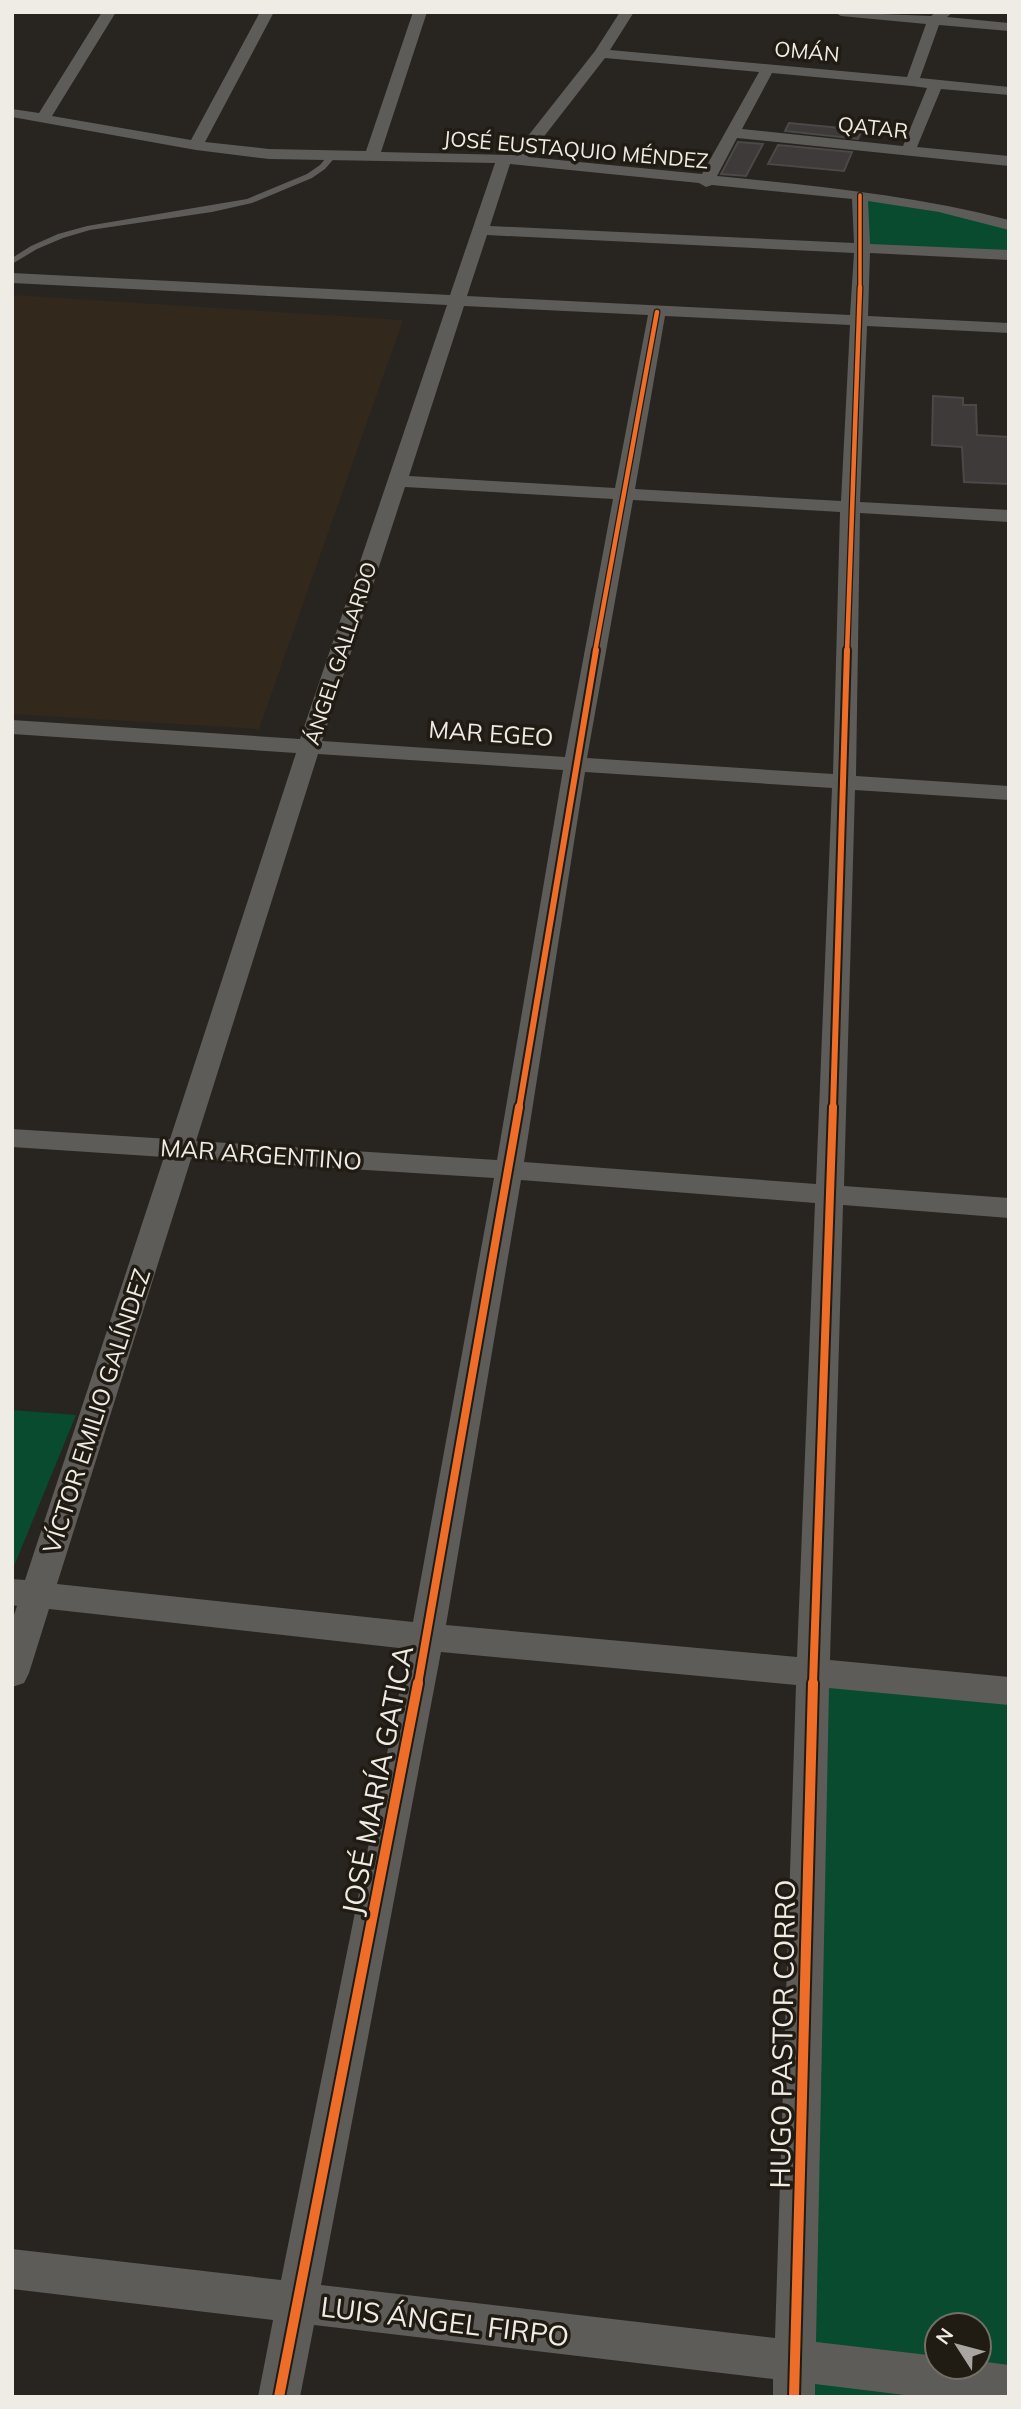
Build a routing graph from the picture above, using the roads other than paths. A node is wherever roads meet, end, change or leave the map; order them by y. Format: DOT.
graph roads {
  1 [pos="109,12"];
  2 [pos="267,12"];
  3 [pos="420,12"];
  4 [pos="627,12"];
  5 [pos="841,12"];
  6 [pos="972,12"];
  7 [pos="940,16"];
  8 [pos="1009,27"];
  9 [pos="601,53"];
  10 [pos="768,68"];
  11 [pos="912,82"];
  12 [pos="936,84"];
  13 [pos="1009,91"];
  14 [pos="12,113"];
  15 [pos="44,117"];
  16 [pos="733,133"];
  17 [pos="196,145"];
  18 [pos="908,152"];
  19 [pos="333,155"];
  20 [pos="372,156"];
  21 [pos="510,160"];
  22 [pos="1009,162"];
  23 [pos="706,182"];
  24 [pos="860,195"];
  25 [pos="1009,225"];
  26 [pos="479,230"];
  27 [pos="862,249"];
  28 [pos="1009,256"];
  29 [pos="12,262"];
  30 [pos="12,278"];
  31 [pos="456,302"];
  32 [pos="657,312"];
  33 [pos="859,320"];
  34 [pos="1009,328"];
  35 [pos="397,481"];
  36 [pos="625,493"];
  37 [pos="850,506"];
  38 [pos="1009,516"];
  39 [pos="13,729"];
  40 [pos="309,747"];
  41 [pos="575,765"];
  42 [pos="844,782"];
  43 [pos="1009,793"];
  44 [pos="12,1138"];
  45 [pos="180,1148"];
  46 [pos="509,1170"];
  47 [pos="830,1195"];
  48 [pos="1009,1208"];
  49 [pos="25,1594"];
  50 [pos="427,1637"];
  51 [pos="813,1672"];
  52 [pos="12,1673"];
  53 [pos="1009,1691"];
  54 [pos="12,2269"];
  55 [pos="295,2304"];
  56 [pos="795,2379"];
  57 [pos="1009,2386"];
  58 [pos="279,2397"];
  1 -- 15 [label="street"];
  2 -- 17 [label="street"];
  3 -- 20 [label="street"];
  4 -- 9 [label="street, ÁNGEL GALLARDO"];
  5 -- 7 [label="street"];
  6 -- 8 [label="street"];
  7 -- 8 [label="street"];
  7 -- 11 [label="street"];
  9 -- 10 [label="street, OMÁN"];
  9 -- 21 [label="street, ÁNGEL GALLARDO"];
  10 -- 11 [label="street, OMÁN"];
  10 -- 16 [label="street"];
  11 -- 12 [label="street, OMÁN"];
  12 -- 13 [label="street, OMÁN"];
  12 -- 18 [label="street"];
  14 -- 15 [label="street, JOSÉ EUSTAQUIO MÉNDEZ"];
  15 -- 17 [label="street, JOSÉ EUSTAQUIO MÉNDEZ"];
  16 -- 18 [label="street, QATAR"];
  16 -- 23 [label="street"];
  17 -- 19 [label="street, JOSÉ EUSTAQUIO MÉNDEZ"];
  18 -- 22 [label="street, QATAR"];
  19 -- 20 [label="street, JOSÉ EUSTAQUIO MÉNDEZ"];
  19 -- 29 [label="lane"];
  20 -- 21 [label="street, JOSÉ EUSTAQUIO MÉNDEZ"];
  21 -- 23 [label="street, JOSÉ EUSTAQUIO MÉNDEZ"];
  21 -- 26 [label="street, ÁNGEL GALLARDO"];
  23 -- 24 [label="street, JOSÉ EUSTAQUIO MÉNDEZ"];
  24 -- 25 [label="street, JOSÉ EUSTAQUIO MÉNDEZ"];
  24 -- 27 [label="street, HUGO PASTOR CORRO"];
  26 -- 27 [label="street"];
  26 -- 31 [label="street, ÁNGEL GALLARDO"];
  27 -- 28 [label="street"];
  27 -- 33 [label="street, HUGO PASTOR CORRO"];
  30 -- 31 [label="street"];
  31 -- 32 [label="street"];
  31 -- 35 [label="street, ÁNGEL GALLARDO"];
  32 -- 33 [label="street"];
  32 -- 36 [label="street, JOSÉ MARÍA GATICA"];
  33 -- 34 [label="street"];
  33 -- 37 [label="street, HUGO PASTOR CORRO"];
  35 -- 36 [label="street"];
  35 -- 40 [label="street, ÁNGEL GALLARDO"];
  36 -- 37 [label="street"];
  36 -- 41 [label="street, JOSÉ MARÍA GATICA"];
  37 -- 38 [label="street"];
  37 -- 42 [label="street, HUGO PASTOR CORRO"];
  39 -- 40 [label="street, MAR EGEO"];
  40 -- 41 [label="street, MAR EGEO"];
  40 -- 45 [label="street, ÁNGEL GALLARDO"];
  41 -- 42 [label="street, MAR EGEO"];
  41 -- 46 [label="street, JOSÉ MARÍA GATICA"];
  42 -- 43 [label="street, MAR EGEO"];
  42 -- 47 [label="street, HUGO PASTOR CORRO"];
  44 -- 45 [label="street, MAR ARGENTINO"];
  45 -- 46 [label="street, MAR ARGENTINO"];
  45 -- 49 [label="street, VÍCTOR EMILIO GALÍNDEZ"];
  46 -- 47 [label="street, MAR ARGENTINO"];
  46 -- 50 [label="street, JOSÉ MARÍA GATICA"];
  47 -- 48 [label="street, MAR ARGENTINO"];
  47 -- 51 [label="street, HUGO PASTOR CORRO"];
  49 -- 50 [label="street"];
  49 -- 52 [label="street, VÍCTOR EMILIO GALÍNDEZ"];
  50 -- 51 [label="street"];
  50 -- 55 [label="street, JOSÉ MARÍA GATICA"];
  51 -- 53 [label="street"];
  51 -- 56 [label="street, HUGO PASTOR CORRO"];
  54 -- 55 [label="street, LUIS ÁNGEL FIRPO"];
  55 -- 56 [label="street, LUIS ÁNGEL FIRPO"];
  55 -- 58 [label="street, JOSÉ MARÍA GATICA"];
  56 -- 57 [label="street, LUIS ÁNGEL FIRPO"];
}
